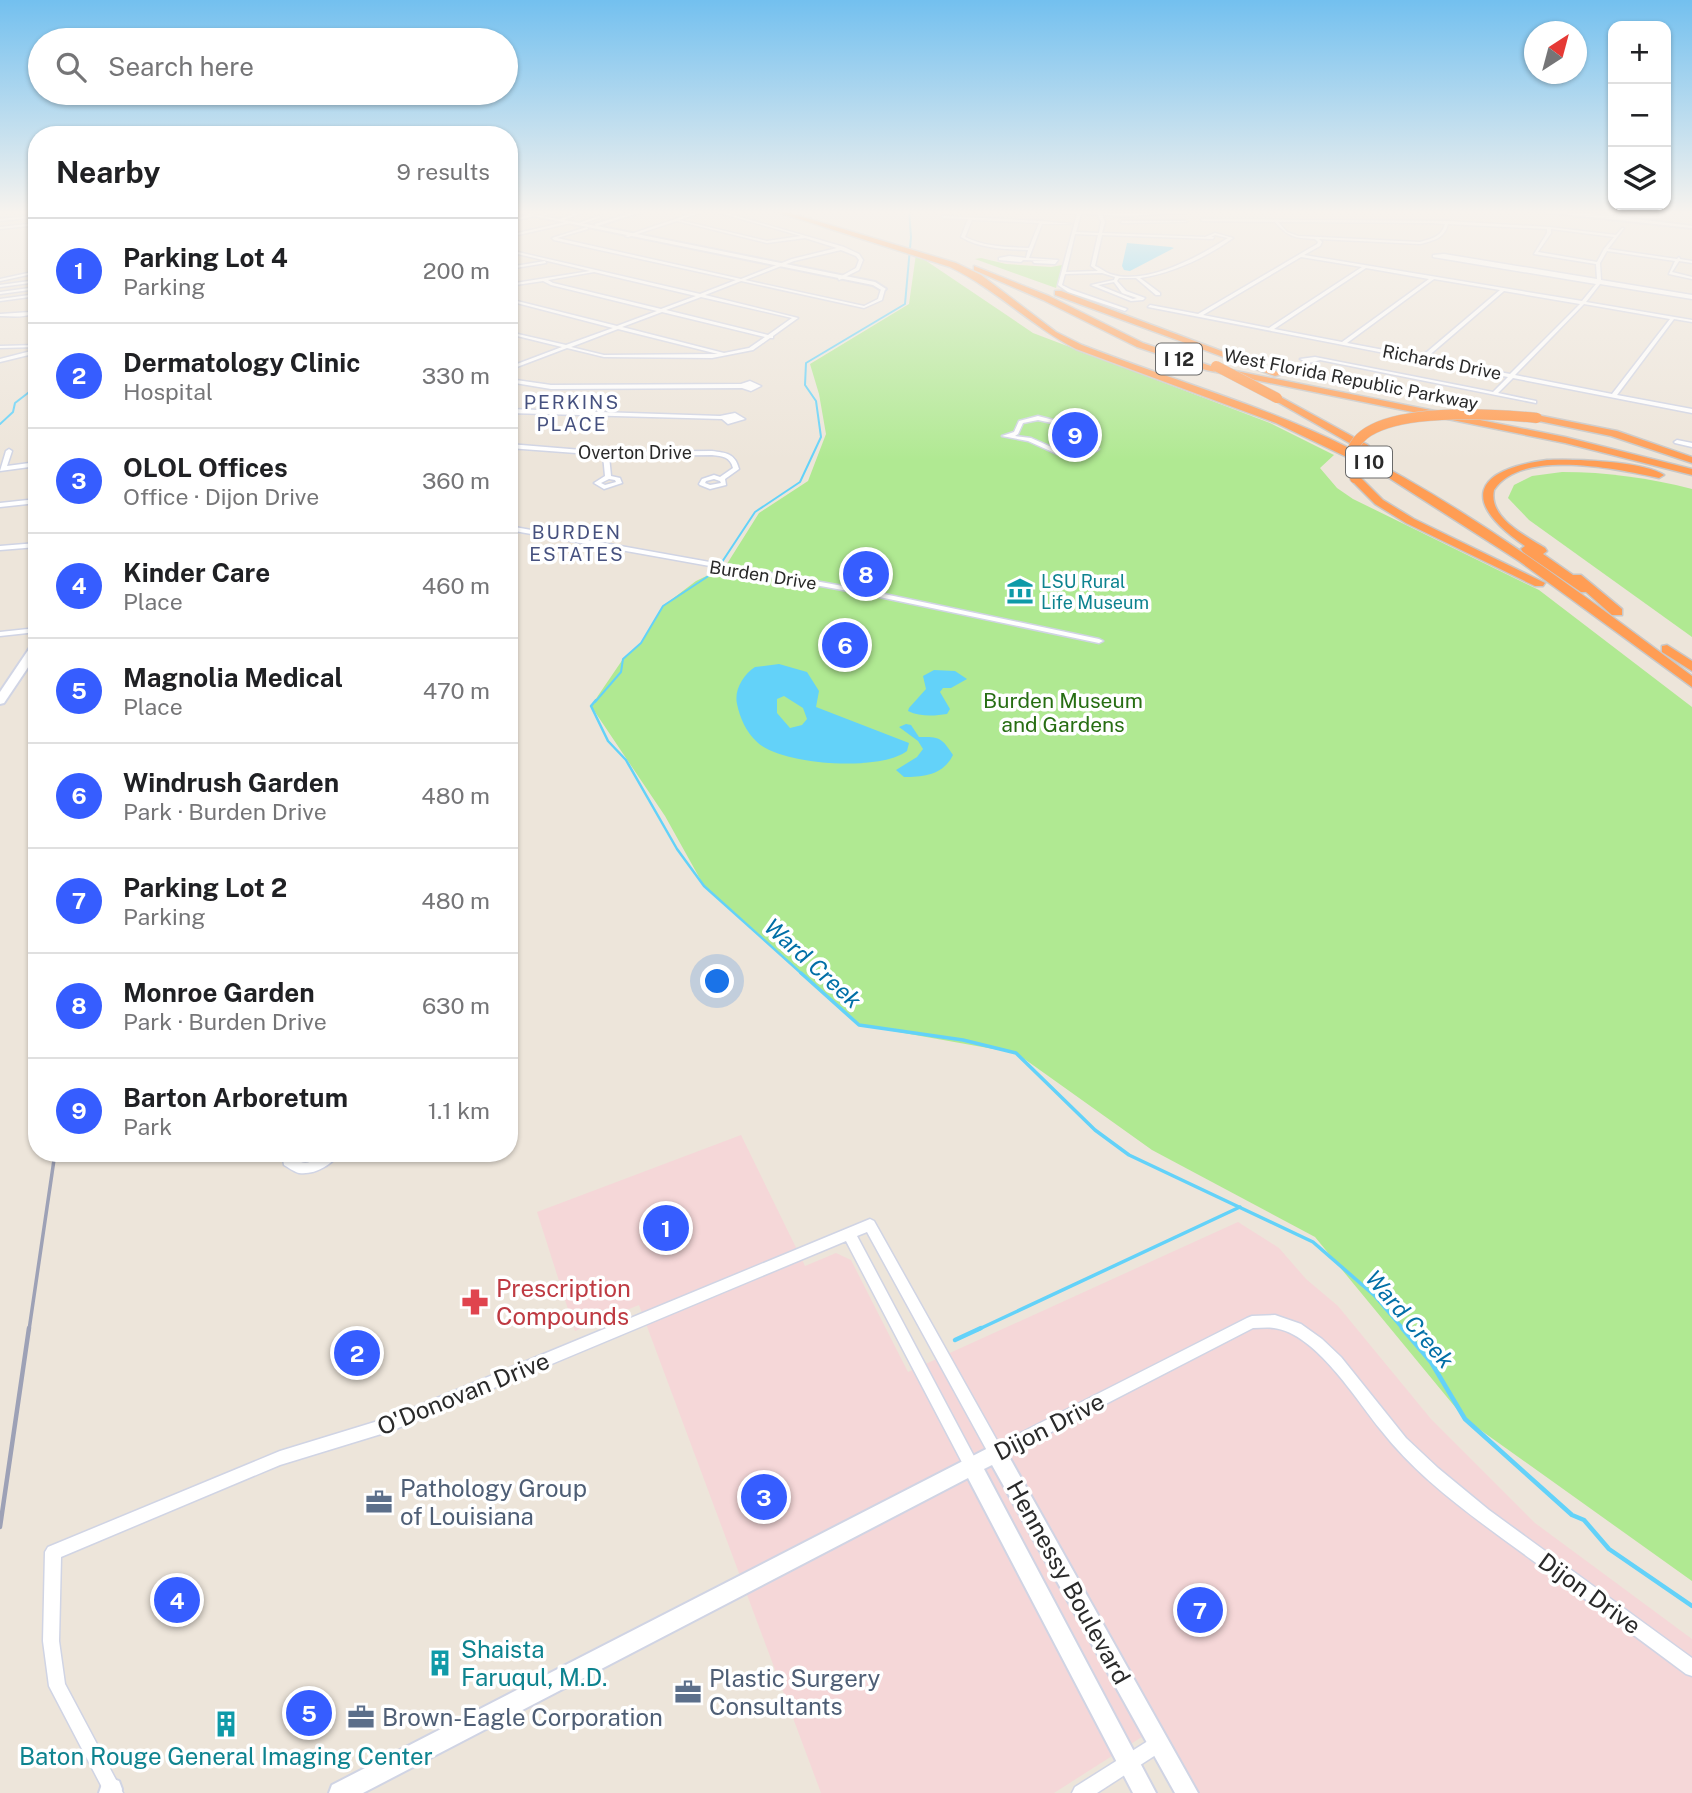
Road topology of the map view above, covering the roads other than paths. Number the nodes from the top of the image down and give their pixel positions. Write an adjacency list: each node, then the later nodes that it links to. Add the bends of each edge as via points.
1 (593, 294): 29 (street)
2 (696, 294): 21 (street)
3 (705, 294): 21 (street)
4 (805, 294): 5 (street, via 867,307 880,300)
5 (882, 294)
6 (1001, 294): 28 (highway, I 10)
7 (1025, 294): 60 (highway, West Florida Republic Parkway / I 12, via 1162,354 1240,376)
8 (1036, 294): 37 (highway, I 10)
9 (1050, 294): 37 (highway)
10 (1058, 294): 60 (highway, via 1288,378)
11 (1081, 294): 30 (street)
12 (1116, 294): 13 (street, via 1143,299)
13 (1129, 294)
14 (1236, 294): 33 (street)
15 (1325, 294): 38 (street)
16 (1412, 294): 42 (street)
17 (1499, 294): 48 (street)
18 (1526, 294): 26 (street)
19 (1591, 294): 26 (street)
20 (1670, 294): 23 (street)
21 (702, 295): 29 (street); 40 (street, via 796,318)
22 (28, 296): 24 (street)
23 (1692, 297)
24 (0, 300)
25 (518, 302): 36 (street)
26 (1584, 303): 34 (street); 54 (street)
27 (1150, 306): 33 (street, Richards Drive)
28 (1016, 307): 51 (highway, via 1065,334); 85 (highway, I 10, via 1079,346 1246,407 1359,457 1467,523)
29 (662, 310): 36 (street); 40 (street)
30 (1125, 310)
31 (12, 314): 32 (street)
32 (0, 315)
33 (1200, 315): 38 (street, Richards Drive)
34 (1673, 318): 35 (street); 58 (street)
35 (1692, 321)
36 (618, 327): 45 (street); 47 (street)
37 (1129, 327): 82 (highway, I 10, bridge, via 1216,366 1378,456 1497,528)
38 (1270, 329): 42 (street, Richards Drive)
39 (518, 335): 45 (street)
40 (771, 337): 47 (street)
41 (28, 342): 43 (street)
42 (1345, 343): 48 (street, Richards Drive)
43 (0, 345): 44 (street)
44 (28, 348)
45 (565, 348): 47 (street, via 630,359); 52 (street)
46 (28, 352): 50 (street)
47 (730, 355)
48 (1423, 358): 54 (street, Richards Drive)
49 (1319, 359): 57 (street)
50 (0, 361)
51 (1153, 363)
52 (518, 366)
53 (1166, 366): 76 (highway, via 1562,445)
54 (1512, 376): 57 (street); 58 (street, Richards Drive)
55 (518, 382): 56 (street, via 551,387)
56 (742, 386)
57 (1494, 394): 59 (street)
58 (1613, 396): 62 (street, Richards Drive)
59 (1534, 402)
60 (1396, 405): 73 (highway, West Florida Republic Parkway / I 12)
61 (518, 411): 63 (street)
62 (1692, 411)
63 (723, 418)
64 (1008, 436): 64 (street, via 1029,439 1057,452 1096,449 1063,425 1043,419 1021,422 1016,433)
65 (1676, 442): 66 (street)
66 (1692, 445)
67 (518, 447): 69 (street, Overton Drive)
68 (9, 451): 72 (street)
69 (606, 454): 74 (street); 75 (street, Overton Drive, via 719,454 734,461 736,469)
70 (1692, 460): 85 (highway, bridge, via 1613,433 1537,418 1454,413 1391,423 1375,428 1354,444 1350,456 1354,478 1379,502 1545,586)
71 (28, 465): 72 (street)
72 (2, 468)
73 (1692, 472)
74 (608, 477)
75 (721, 479)
76 (1692, 480): 82 (highway, via 1563,463 1518,469 1490,485 1488,503 1497,517)
77 (28, 502): 78 (street)
78 (0, 505)
79 (518, 530): 86 (street, Burden Drive, via 891,597)
80 (28, 546): 81 (street)
81 (0, 548)
82 (1617, 612): 88 (highway, I 10)
83 (28, 631): 84 (street)
84 (0, 634)
85 (1629, 635): 89 (highway, I 10)
86 (1099, 641)
87 (28, 659): 90 (main road)
88 (1692, 667)
89 (1692, 683)
90 (0, 701)
91 (290, 1162): 92 (street, via 299,1168)
92 (322, 1162)
93 (870, 1225): 94 (street, O'Donovan Drive); 95 (street, Hennessy Boulevard)
94 (849, 1233): 96 (street, Hennessy Boulevard); 100 (street, O'Donovan Drive, via 403,1419 280,1458 53,1552 51,1641 57,1686)
95 (996, 1453): 96 (street, Dijon Drive); 97 (street, Dijon Drive, via 1252,1322 1285,1323 1316,1340 1399,1441 1445,1483); 98 (street, Hennessy Boulevard)
96 (971, 1465): 99 (street, Hennessy Boulevard); 101 (street, Dijon Drive)
97 (1692, 1668)
98 (1159, 1743): 99 (street); 104 (street, Hennessy Boulevard)
99 (1128, 1762): 102 (street); 103 (street, Hennessy Boulevard)
100 (112, 1792)
101 (340, 1793)
102 (1081, 1793)
103 (1145, 1793)
104 (1186, 1793)

